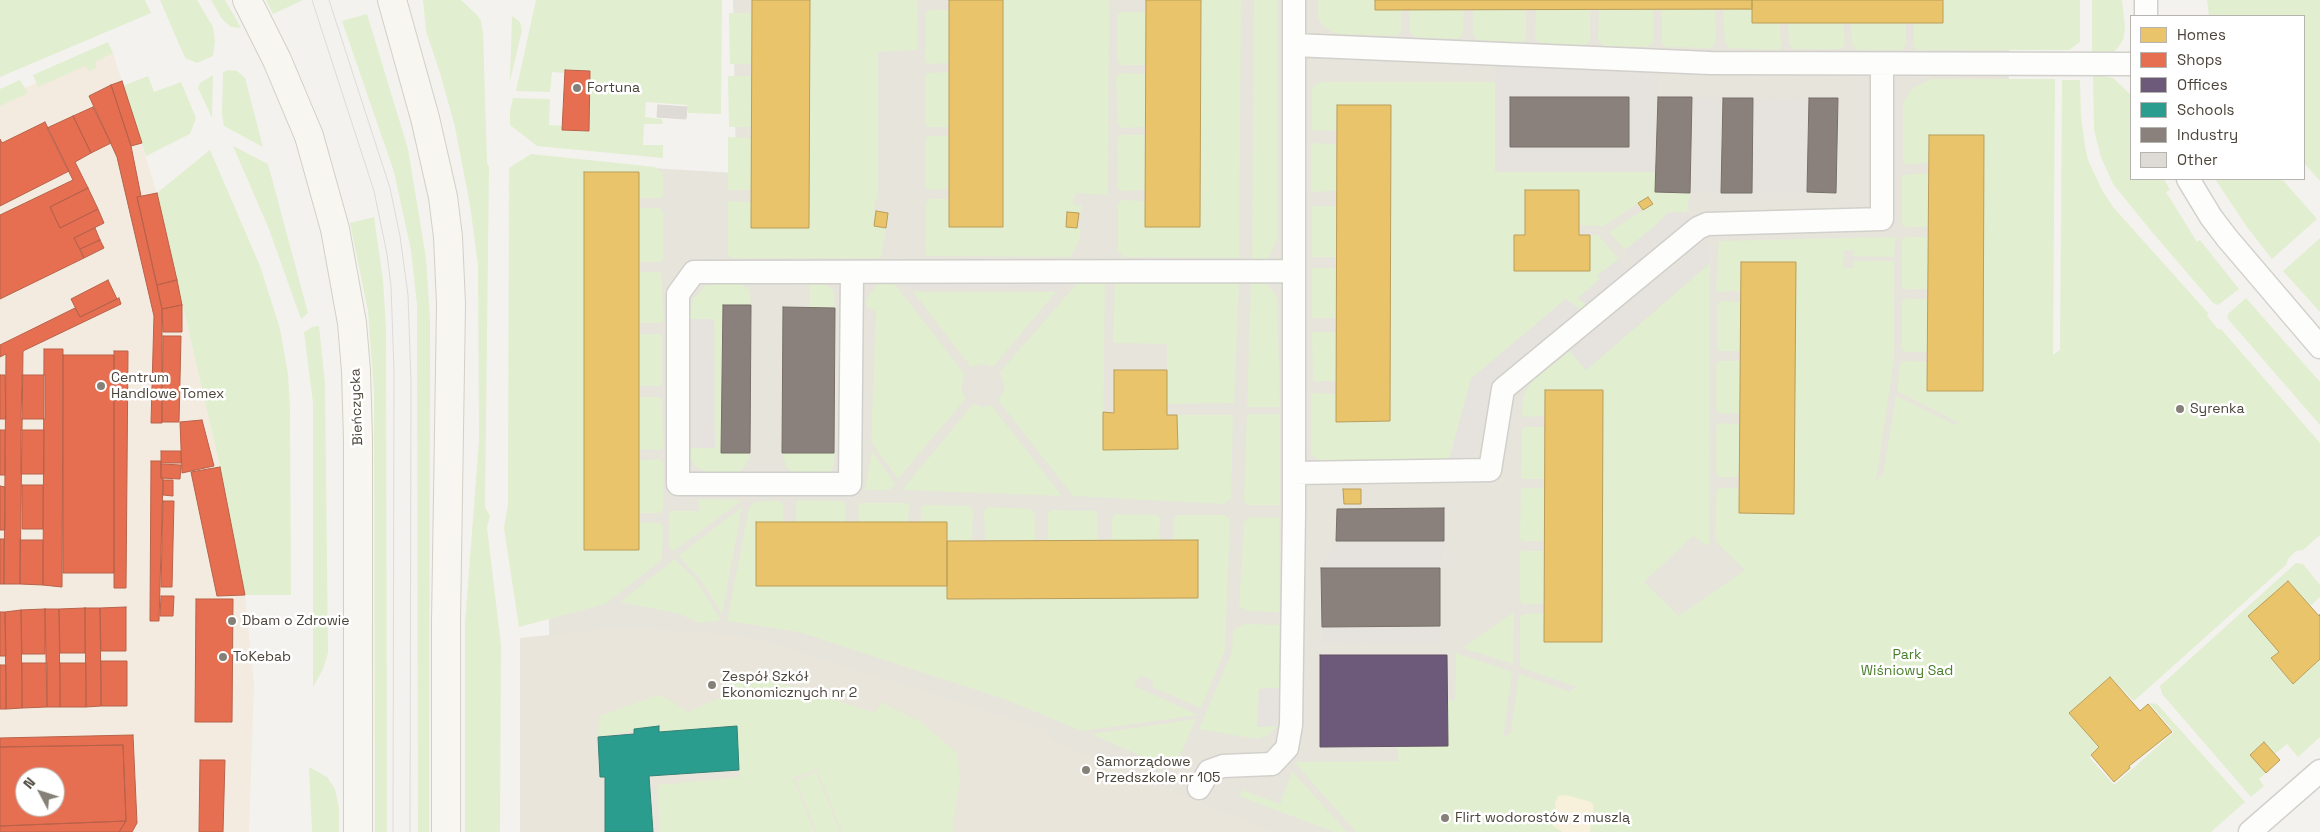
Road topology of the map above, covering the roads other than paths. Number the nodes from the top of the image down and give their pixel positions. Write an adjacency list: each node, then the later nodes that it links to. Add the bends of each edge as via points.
1 (247, 0): 16 (main road, Bieńczycka, via 309,136 336,229 352,323 358,439)
2 (392, 0): 17 (main road, via 426,118 448,237 451,304)
3 (1294, 0): 6 (street)
4 (2146, 0): 5 (street)
5 (2146, 15)
6 (1294, 45): 7 (street, via 1710,63); 10 (street)
7 (1882, 64): 8 (street); 13 (street, via 1882,219 1707,224 1698,228 1503,389 1490,470)
8 (2130, 64)
9 (2189, 180): 12 (street, via 2227,238)
10 (1294, 271): 11 (street); 13 (street)
11 (852, 273): 11 (street, via 694,272 678,294 678,484 850,484)
12 (2320, 347)
13 (1294, 473): 15 (street, via 1291,724 1287,748 1272,764 1223,766 1209,771)
14 (2320, 771): 18 (street)
15 (1199, 788)
16 (358, 832)
17 (446, 832)
18 (2250, 832)

